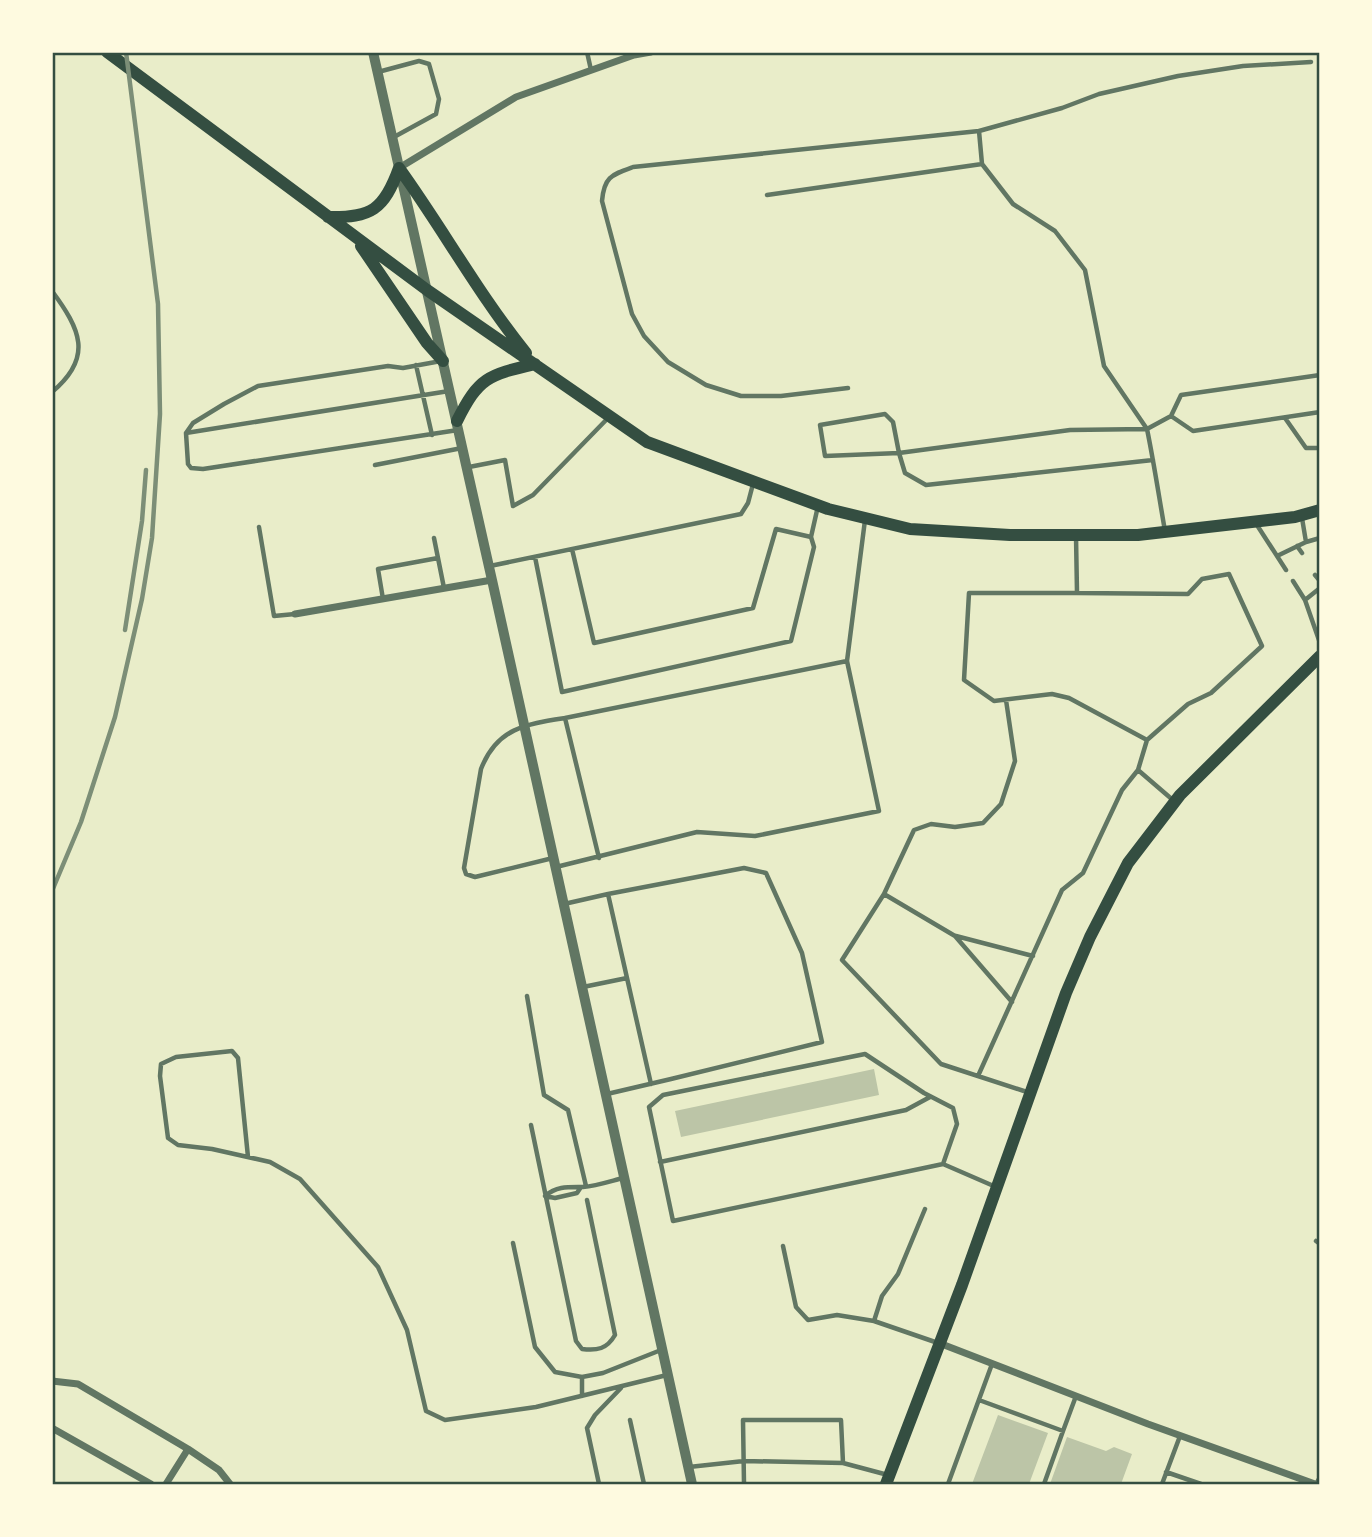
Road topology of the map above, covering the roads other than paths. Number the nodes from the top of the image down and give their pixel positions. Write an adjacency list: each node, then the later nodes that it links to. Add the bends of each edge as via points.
1 (107, 52): 13 (main road)
2 (373, 52): 7 (street)
3 (587, 52): 6 (lane)
4 (651, 52): 6 (street)
5 (1311, 62): 8 (lane, via 1243,66 1153,81)
6 (591, 71): 11 (street, via 516,97)
7 (377, 72): 9 (street); 9 (lane, via 419,61 429,64 439,99 436,114)
8 (979, 131): 10 (lane); 21 (lane, via 633,167 612,174 603,186 602,201 632,314 644,336 668,362 706,385 741,396)
9 (392, 138): 11 (street)
10 (982, 164): 12 (lane); 30 (lane, via 1013,204 1055,231 1085,270 1104,366)
11 (399, 168): 13 (main road, via 387,195 371,211); 15 (street); 18 (main road, via 501,323)
12 (767, 195)
13 (328, 217): 14 (main road)
14 (352, 234): 15 (main road); 17 (main road)
15 (427, 290): 17 (street); 18 (main road)
16 (52, 291): 23 (lane, via 80,343 74,370)
17 (443, 360): 19 (lane); 22 (street)
18 (535, 364): 26 (main road); 29 (main road, via 482,382 468,400)
19 (416, 365): 24 (lane); 31 (lane, via 258,386 193,422)
20 (1320, 375): 27 (lane, via 1181,395)
21 (848, 388)
22 (450, 391): 24 (lane); 29 (street)
23 (52, 392)
24 (422, 396): 31 (lane); 32 (lane)
25 (1320, 412): 28 (lane)
26 (609, 416): 38 (lane, via 533,495 513,506 505,460); 39 (main road, via 647,442)
27 (1171, 416): 28 (lane, via 1194,431); 30 (lane)
28 (1285, 418): 34 (lane, via 1306,448)
29 (458, 426): 32 (lane); 33 (street)
30 (1147, 429): 35 (lane, via 1070,430); 36 (lane)
31 (186, 433): 32 (lane, via 188,464 194,470)
32 (432, 435)
33 (463, 448): 37 (lane); 38 (street)
34 (1320, 448)
35 (899, 453): 35 (lane, via 893,422 886,414 820,425 823,453 828,457); 36 (lane, via 905,473 926,485)
36 (1153, 460): 47 (lane)
37 (375, 465)
38 (467, 467): 60 (street)
39 (754, 481): 40 (main road); 55 (lane, via 741,514)
40 (818, 505): 43 (main road); 49 (lane)
41 (1320, 510): 42 (main road)
42 (1299, 517): 44 (main road); 45 (main road); 52 (lane)
43 (866, 518): 48 (main road, via 910,529); 74 (lane)
44 (1320, 518)
45 (1254, 522): 47 (main road); 57 (lane)
46 (259, 527): 71 (lane, via 274,616)
47 (1165, 532): 48 (main road)
48 (1076, 535): 68 (lane)
49 (811, 537): 55 (lane, via 776,529 753,608 594,643); 58 (lane, via 814,547 791,641 562,692)
50 (434, 538): 59 (lane)
51 (1320, 538): 52 (lane)
52 (1308, 541): 53 (lane); 54 (lane)
53 (1297, 546): 56 (lane); 57 (lane)
54 (1313, 546)
55 (572, 549): 58 (lane)
56 (1302, 553)
57 (1278, 556): 61 (lane)
58 (535, 557): 60 (lane)
59 (438, 558): 66 (lane); 69 (lane, via 377,569)
60 (489, 566): 63 (street)
61 (1286, 570)
62 (1315, 575): 65 (lane)
63 (492, 580): 66 (street); 77 (street)
64 (1293, 581): 70 (lane)
65 (1320, 581)
66 (444, 588): 69 (street)
67 (1320, 588): 70 (lane)
68 (1077, 593): 75 (lane, via 969,593 964,680 994,701); 78 (lane, via 1188,594 1202,579 1228,574 1262,646)
69 (383, 598): 71 (street)
70 (1305, 600): 72 (lane)
71 (295, 614)
72 (1320, 643)
73 (1320, 656): 80 (main road)
74 (847, 661): 76 (lane); 81 (lane, via 879,811 755,836 698,832)
75 (1006, 700): 78 (lane, via 1061,696); 84 (lane, via 1016,761 1001,804 983,823 931,824 914,830)
76 (565, 718): 77 (lane); 81 (lane)
77 (524, 725): 82 (street); 82 (lane, via 487,754 464,868 475,877)
78 (1147, 740): 79 (lane)
79 (1138, 770): 80 (lane); 87 (lane, via 1122,790 1083,873 1062,890)
80 (1175, 802): 94 (main road, via 1128,863 1090,936)
81 (598, 858): 82 (lane)
82 (555, 863): 85 (street)
83 (608, 894): 85 (lane); 88 (lane); 93 (lane, via 744,868 766,873 802,953 822,1042)
84 (884, 894): 86 (lane); 92 (lane, via 842,960 941,1064)
85 (564, 904): 89 (street)
86 (955, 936): 87 (lane); 91 (lane)
87 (1033, 956): 91 (lane)
88 (627, 978): 89 (lane); 93 (lane)
89 (582, 987): 95 (street)
90 (527, 996): 102 (lane, via 544,1094 568,1110)
91 (1012, 1002): 92 (lane)
92 (978, 1076): 94 (lane)
93 (651, 1084): 95 (lane)
94 (1030, 1093): 103 (main road)
95 (606, 1094): 101 (street)
96 (931, 1097): 99 (lane, via 906,1111); 99 (lane, via 865,1054 663,1095 649,1107); 100 (lane, via 953,1108 957,1124)
97 (531, 1125): 104 (lane)
98 (248, 1157): 98 (lane, via 178,1145 168,1139 161,1064 176,1057 232,1051 238,1058); 117 (lane, via 270,1162 300,1179 378,1267 407,1330 426,1411 445,1420 536,1408)
99 (660, 1162): 100 (lane, via 673,1221)
100 (943, 1164): 103 (lane)
101 (624, 1178): 102 (lane); 111 (street)
102 (583, 1187): 104 (lane, via 553,1189); 104 (lane, via 577,1193)
103 (997, 1187): 110 (main road)
104 (545, 1196): 105 (lane, via 576,1341 582,1349 597,1351 615,1335)
105 (587, 1200)
106 (925, 1209): 109 (lane)
107 (513, 1243): 114 (lane, via 535,1347 555,1372)
108 (783, 1246): 109 (lane, via 796,1307 808,1320 837,1315)
109 (874, 1321): 110 (lane)
110 (939, 1343): 112 (street); 130 (main road)
111 (662, 1349): 113 (street); 114 (lane)
112 (992, 1364): 118 (street); 119 (lane)
113 (668, 1375): 116 (lane); 127 (street)
114 (582, 1377): 117 (lane)
115 (52, 1381): 124 (street, via 78,1384)
116 (623, 1386): 117 (lane); 134 (lane, via 587,1428)
117 (582, 1396)
118 (1076, 1396): 122 (lane); 123 (street)
119 (979, 1400): 122 (lane); 138 (lane)
120 (630, 1420): 135 (lane)
121 (52, 1428): 131 (street)
122 (1063, 1431): 139 (lane)
123 (1180, 1436): 128 (lane); 142 (street)
124 (188, 1449): 132 (street); 133 (street, via 219,1470)
125 (744, 1461): 126 (lane); 126 (lane, via 743,1420 841,1420); 127 (lane); 137 (lane)
126 (842, 1463): 130 (lane)
127 (688, 1468): 136 (street)
128 (1166, 1472): 140 (lane); 141 (lane)
129 (1320, 1477): 142 (lane)
130 (887, 1480)
131 (151, 1485)
132 (166, 1485)
133 (230, 1485)
134 (599, 1485)
135 (644, 1485)
136 (692, 1485)
137 (744, 1485)
138 (948, 1485)
139 (1044, 1485)
140 (1161, 1485)
141 (1200, 1485)
142 (1316, 1485)

